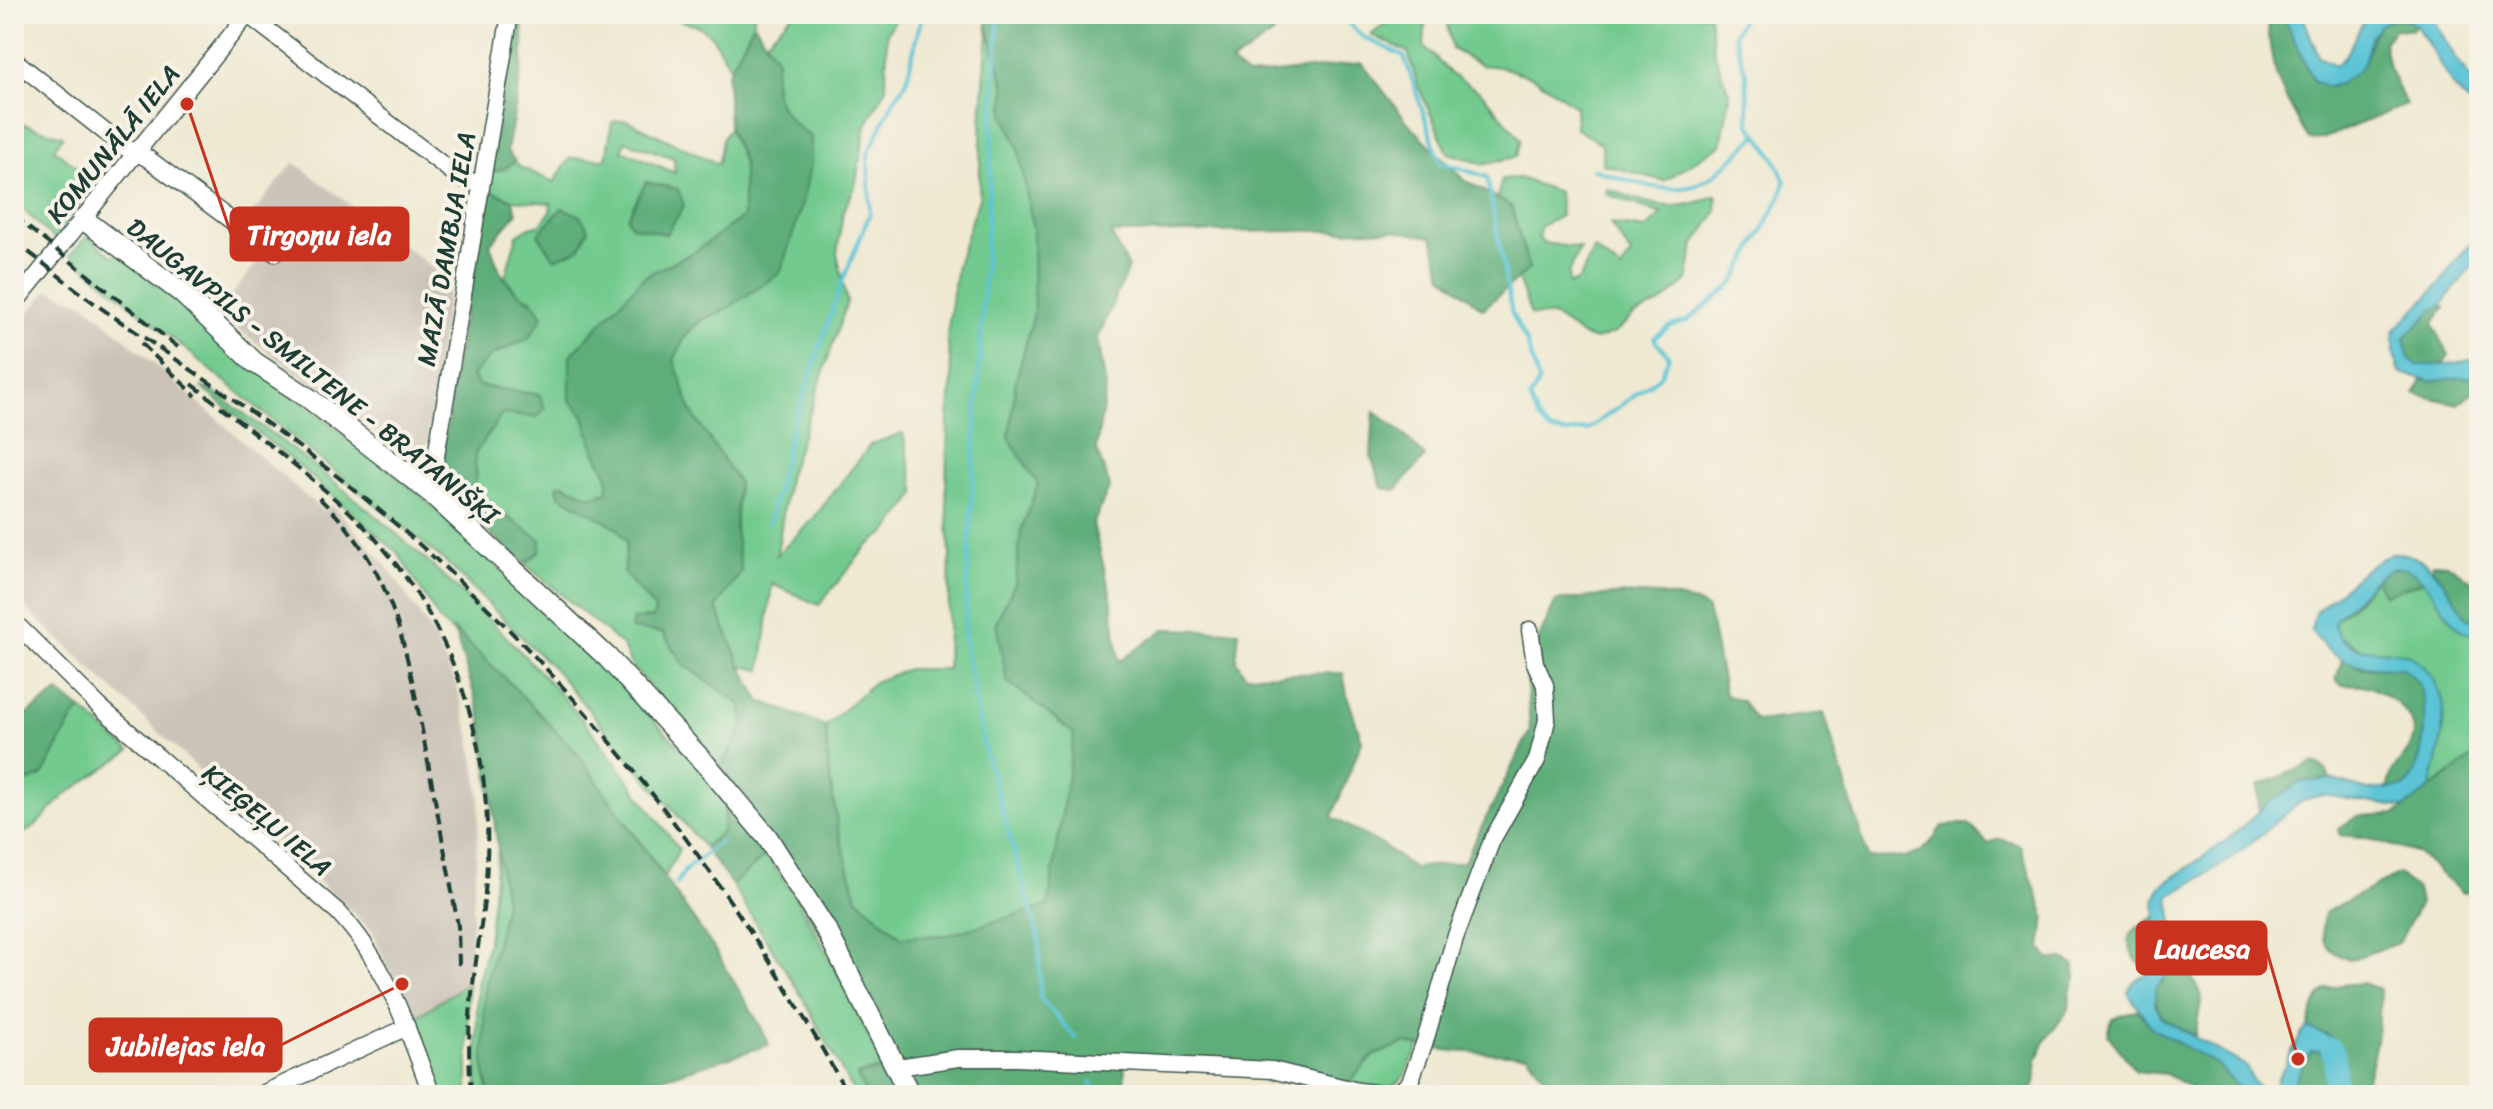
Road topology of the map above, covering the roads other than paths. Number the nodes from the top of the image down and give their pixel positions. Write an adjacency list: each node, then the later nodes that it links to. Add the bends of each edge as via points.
1 (247, 14): 4 (street, KOMUNĀLĀ IELA); 5 (street, via 460,178)
2 (510, 14): 5 (street, MAZĀ DAMBJA IELA)
3 (14, 60): 4 (street)
4 (137, 153): 6 (street, KOMUNĀLĀ IELA); 7 (street)
5 (481, 184): 9 (street, MAZĀ DAMBJA IELA)
6 (83, 219): 8 (street, KOMUNĀLĀ IELA); 9 (main road, DAUGAVPILS - SMILTENE - BRATANIŠĶI, via 182,293 254,362)
7 (275, 253)
8 (14, 304)
9 (430, 492): 13 (main road, DAUGAVPILS - SMILTENE - BRATANIŠĶI, via 607,657 758,826 828,933)
10 (14, 622): 12 (street, ĶIEĢEĻU IELA, via 100,707 338,912 385,976)
11 (1530, 630): 18 (street, via 1545,685 1547,720 1537,760 1492,840 1410,1082)
12 (407, 1027): 14 (street); 15 (street, ĶIEĢEĻU IELA)
13 (898, 1067): 16 (main road, DAUGAVPILS - SMILTENE - BRATANIŠĶI); 17 (street, via 958,1058 1017,1058 1272,1070)
14 (260, 1095)
15 (432, 1095)
16 (910, 1095)
17 (1389, 1095)
18 (1396, 1095)

